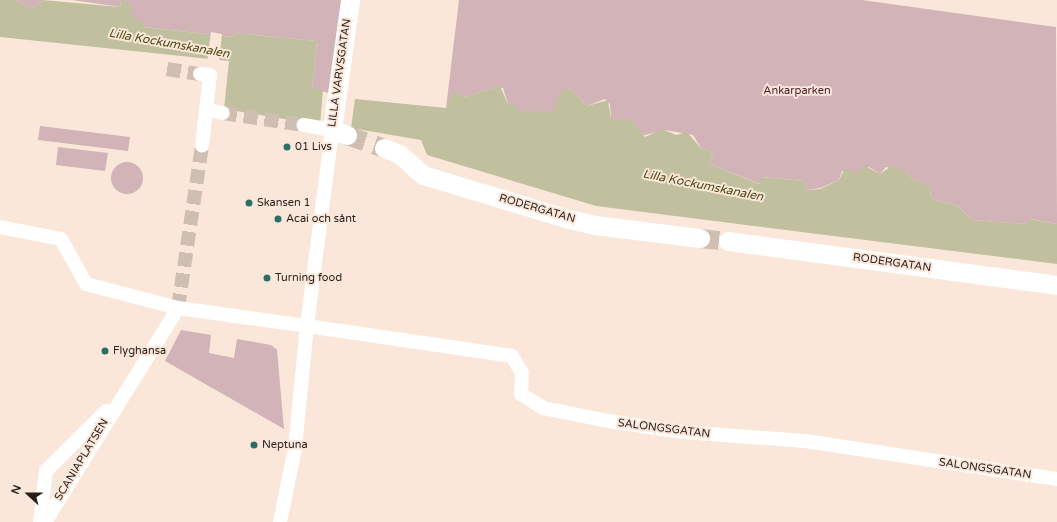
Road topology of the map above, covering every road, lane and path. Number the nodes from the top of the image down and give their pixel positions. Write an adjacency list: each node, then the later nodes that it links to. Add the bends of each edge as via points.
1 (350, 0): 6 (street, LILLA VARVSGATAN, via 334,102)
2 (200, 74): 3 (street, via 210,75)
3 (206, 110): 4 (street); 7 (street)
4 (223, 113)
5 (303, 125): 6 (street)
6 (337, 130): 14 (street, LILLA VARVSGATAN)
7 (202, 146)
8 (384, 148): 10 (street, RODERGATAN, via 399,154 423,175 565,218 595,225)
9 (0, 227): 13 (street, via 61,238 86,284)
10 (700, 238)
11 (728, 241): 12 (street, RODERGATAN)
12 (1057, 284)
13 (178, 308): 14 (street); 15 (street, SCANIAPLATSEN)
14 (307, 326): 16 (street, SALONGSGATAN, via 512,356 522,373 521,394 543,408 608,422 683,432 805,441); 19 (street, via 295,448)
15 (120, 398): 17 (street, SCANIAPLATSEN, via 46,471); 18 (street, SCANIAPLATSEN)
16 (1057, 479)
17 (40, 522)
18 (45, 522)
19 (280, 522)

